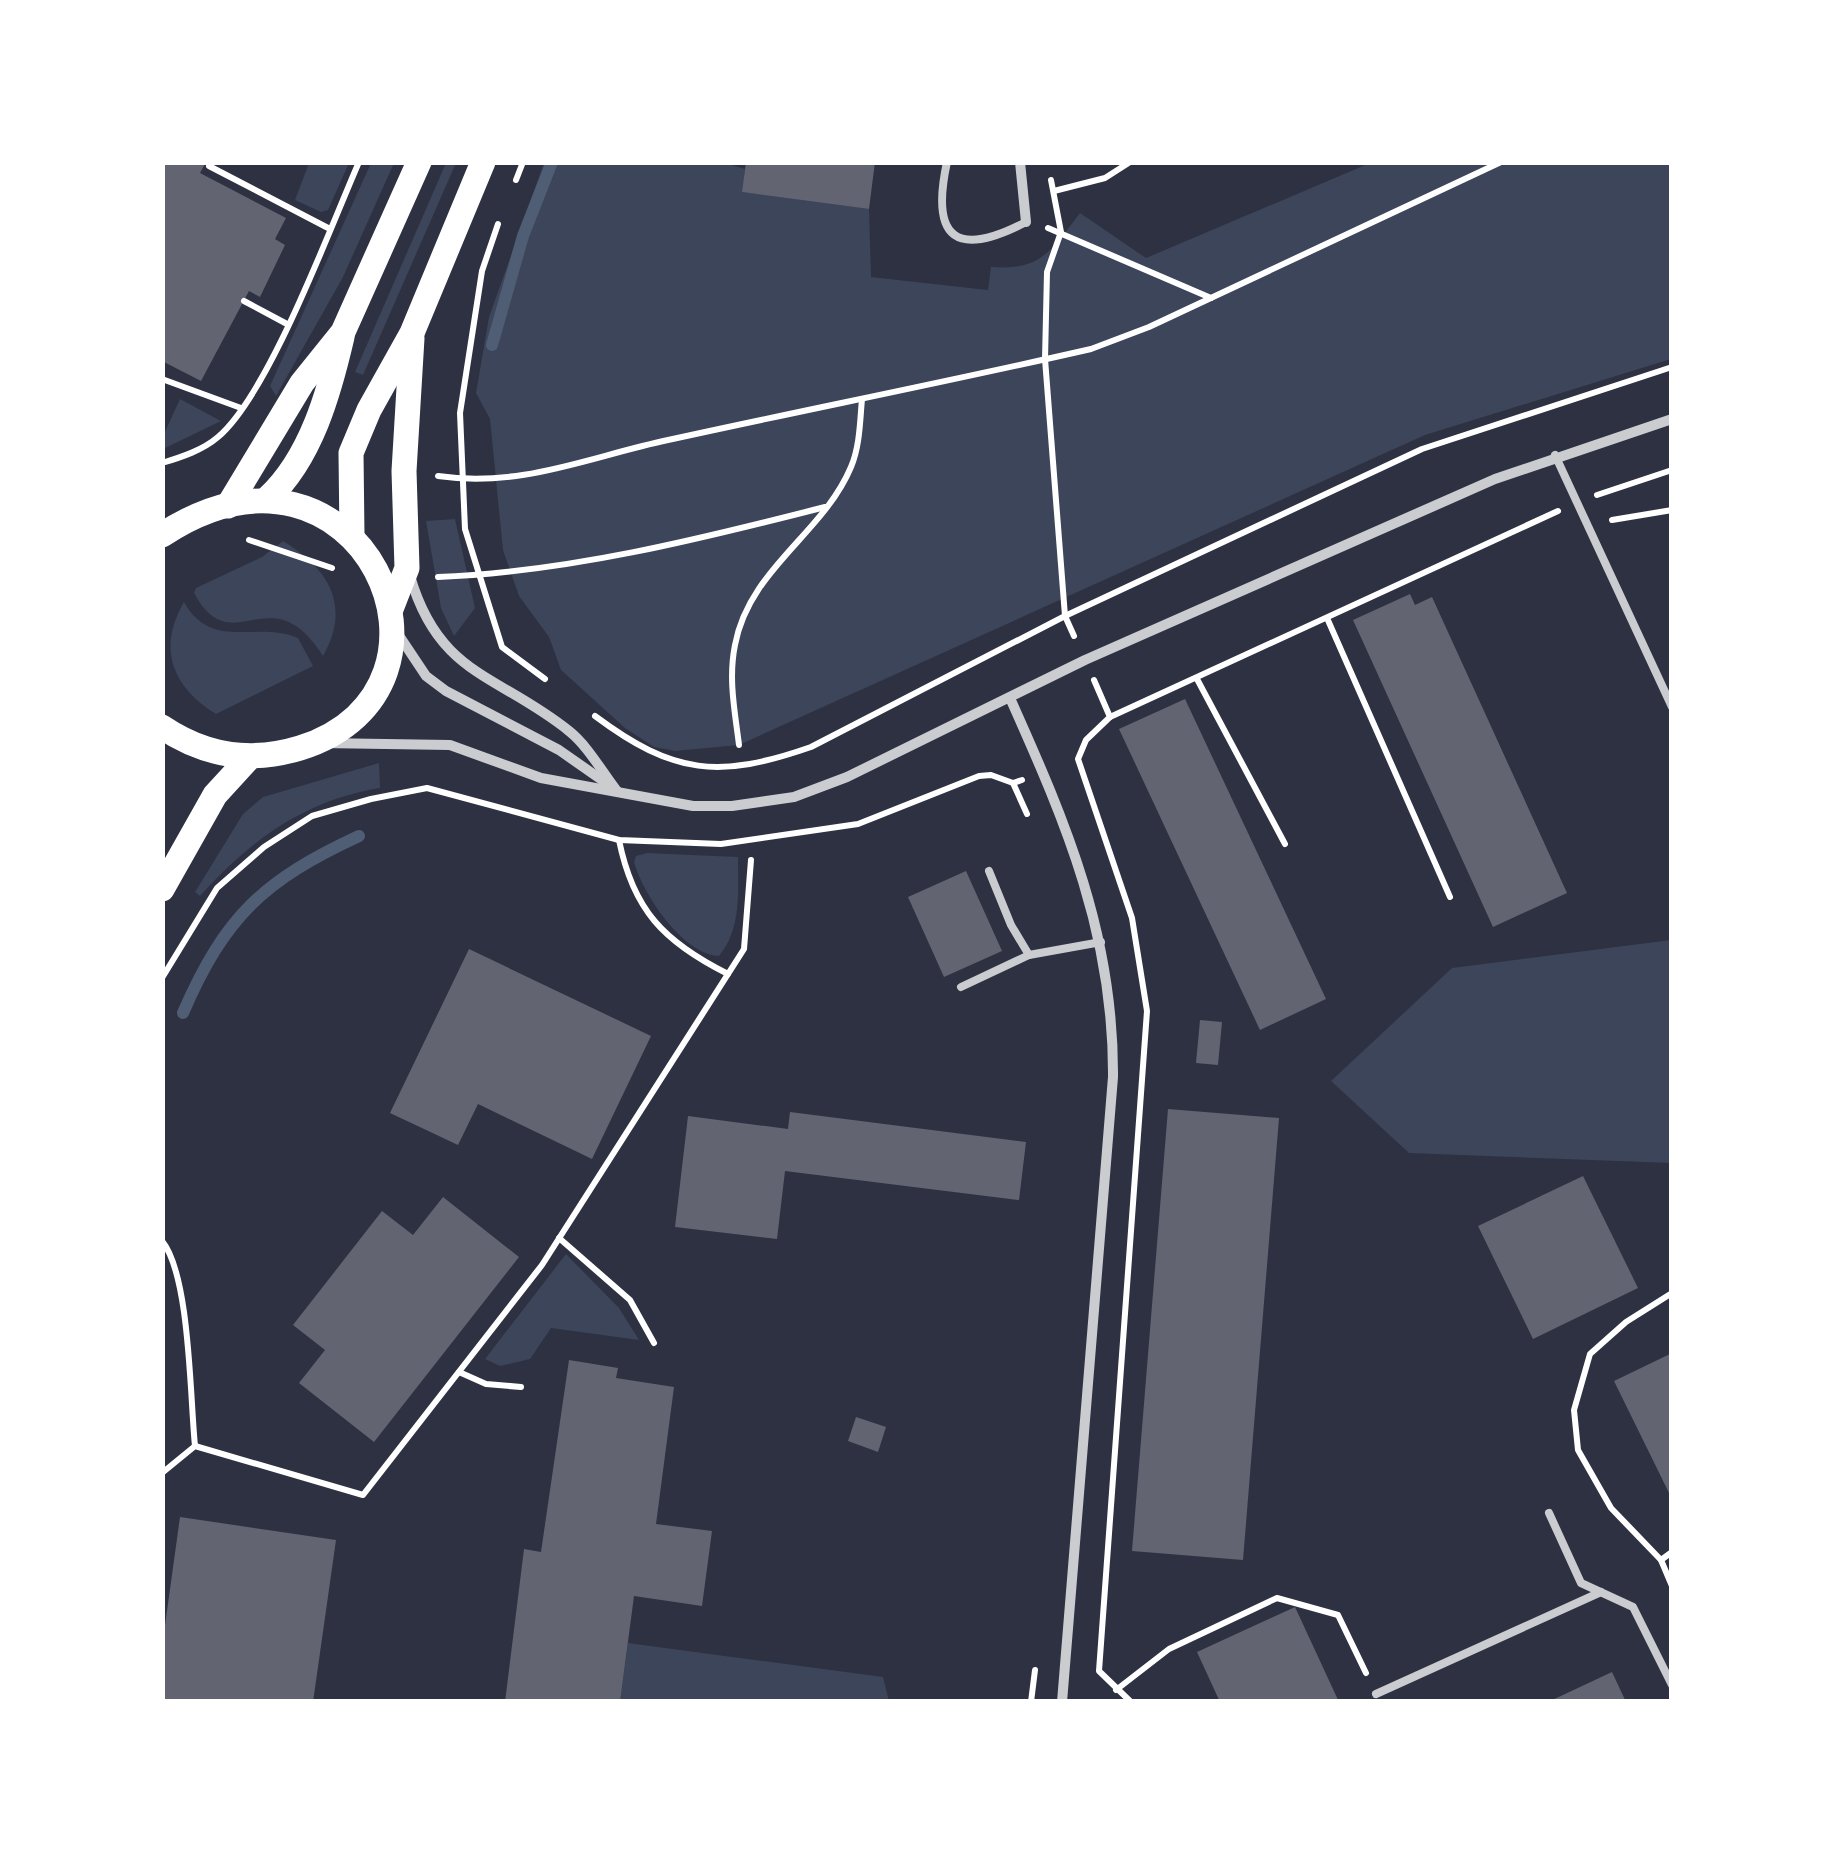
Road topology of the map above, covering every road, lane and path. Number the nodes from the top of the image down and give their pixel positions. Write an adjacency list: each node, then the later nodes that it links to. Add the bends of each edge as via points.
1 (211, 162): 15 (path)
2 (359, 162): 15 (path)
3 (419, 162): 20 (main road)
4 (483, 162): 21 (main road)
5 (524, 162): 11 (path)
6 (1020, 162): 14 (street)
7 (1048, 162): 12 (path)
8 (1130, 162): 12 (path, via 1105,178)
9 (1501, 162): 17 (path)
10 (944, 164): 14 (lane, via 940,216 950,234 962,242 993,239)
11 (511, 191)
12 (1054, 191): 16 (path)
13 (499, 219): 31 (path, via 482,271 468,355)
14 (1026, 222)
15 (330, 229): 19 (path)
16 (1061, 232): 17 (path); 22 (path, via 1047,272)
17 (1212, 298): 22 (path, via 1092,349)
18 (244, 301): 19 (path)
19 (287, 324): 26 (path)
20 (343, 332): 32 (main road, via 329,394 292,473); 34 (main road, via 302,382)
21 (412, 334): 39 (main road, via 351,453); 41 (main road, via 404,471)
22 (1045, 360): 25 (path); 42 (path)
23 (1672, 367): 42 (path, via 1422,449)
24 (162, 380): 26 (path)
25 (862, 398): 31 (path, via 662,441 557,472); 35 (path, via 852,466)
26 (240, 408): 29 (path, via 220,436)
27 (1672, 419): 28 (street)
28 (1555, 455): 33 (lane); 47 (street)
29 (162, 463)
30 (1672, 470): 33 (path)
31 (462, 480): 46 (path, via 464,529 502,646)
32 (268, 498): 34 (main road); 39 (main road, via 301,504)
33 (1574, 503): 37 (lane); 44 (path)
34 (228, 506): 38 (main road)
35 (826, 507): 40 (path); 53 (path, via 771,568 744,616 731,674)
36 (1672, 510): 37 (path)
37 (1587, 527): 48 (lane)
38 (162, 535)
39 (352, 536): 43 (main road)
40 (713, 536)
41 (407, 568): 43 (main road); 57 (street, via 426,621 447,650 573,734)
42 (1065, 616): 49 (path, via 811,747 768,762 716,768 667,760)
43 (392, 618): 52 (main road, via 387,675 348,724); 57 (street, via 418,666 446,691 559,750)
44 (1328, 618): 45 (path); 64 (path)
45 (1197, 680): 50 (path); 60 (path)
46 (548, 681)
47 (1010, 698): 57 (street, via 794,796 692,806); 65 (street, via 1085,876)
48 (1672, 707)
49 (594, 715)
50 (1110, 716)
51 (162, 728): 54 (main road)
52 (314, 744): 54 (main road); 57 (street, via 450,745 541,778)
53 (739, 745)
54 (248, 759): 63 (main road, via 215,795)
55 (1013, 783): 58 (path)
56 (428, 788): 68 (path, via 312,816 264,847 217,888)
57 (618, 792)
58 (1034, 829)
59 (620, 840): 67 (path, via 626,873 647,917 699,960)
60 (1285, 844)
61 (751, 860): 67 (path, via 744,950)
62 (989, 871): 66 (lane)
63 (162, 889)
64 (1450, 897)
65 (1101, 942): 66 (lane); 86 (street, via 1114,1013 1113,1076)
66 (1029, 955): 69 (lane)
67 (728, 974): 70 (path)
68 (162, 978)
69 (960, 987)
70 (559, 1238): 73 (path, via 630,1300); 74 (path)
71 (162, 1241): 76 (path, via 180,1283)
72 (1672, 1294): 80 (path, via 1590,1354 1574,1410 1578,1450 1611,1508)
73 (654, 1343)
74 (459, 1372): 75 (path, via 486,1384); 76 (path, via 363,1495)
75 (520, 1387)
76 (194, 1446): 77 (path)
77 (162, 1472)
78 (1549, 1514): 82 (lane, via 1580,1583)
79 (1672, 1552): 80 (path)
80 (1661, 1560): 81 (path)
81 (1672, 1586)
82 (1601, 1592): 83 (lane, via 1633,1607); 85 (lane)
83 (1672, 1686)
84 (1116, 1690): 85 (path, via 1169,1649 1277,1598 1338,1616)
85 (1376, 1694)
86 (1062, 1702)

